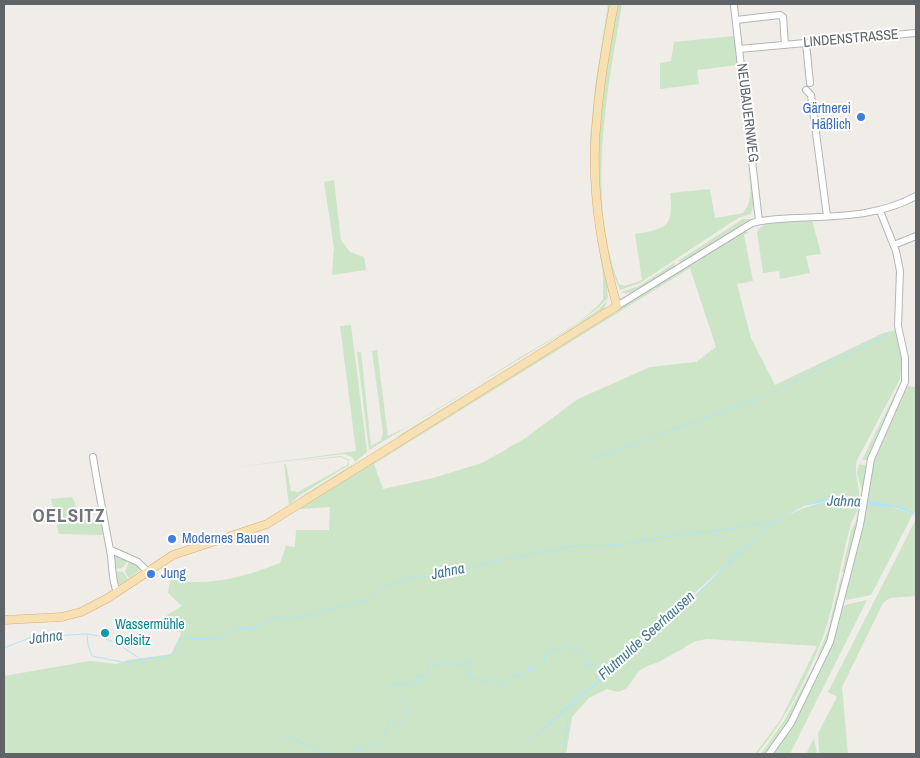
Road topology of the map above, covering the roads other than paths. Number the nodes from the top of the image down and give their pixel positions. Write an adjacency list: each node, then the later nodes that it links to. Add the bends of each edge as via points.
1 (614, 4): 16 (main road, via 596,118 596,173 602,236)
2 (734, 6): 3 (street, NEUBAUERNWEG)
3 (736, 20): 6 (street, LINDENSTRASSE, via 780,15 783,17); 7 (street, NEUBAUERNWEG)
4 (916, 33): 5 (street, LINDENSTRASSE)
5 (806, 43): 6 (street, LINDENSTRASSE); 8 (street)
6 (786, 45): 7 (street, LINDENSTRASSE)
7 (739, 49): 13 (street, NEUBAUERNWEG)
8 (810, 84)
9 (806, 90): 12 (street, via 811,95)
10 (916, 196): 11 (street)
11 (880, 211): 12 (street); 15 (street)
12 (827, 216): 13 (street)
13 (759, 221): 16 (street, via 744,227)
14 (916, 236): 15 (street)
15 (894, 245): 22 (street, via 900,271 898,326 905,358 905,382 873,454 830,642 791,723)
16 (617, 306): 19 (main road, via 260,527 188,549)
17 (93, 457): 18 (street)
18 (110, 550): 19 (street, via 138,562); 20 (street)
19 (147, 571): 20 (main road)
20 (117, 592): 21 (main road, via 75,614)
21 (4, 620)
22 (769, 754)

